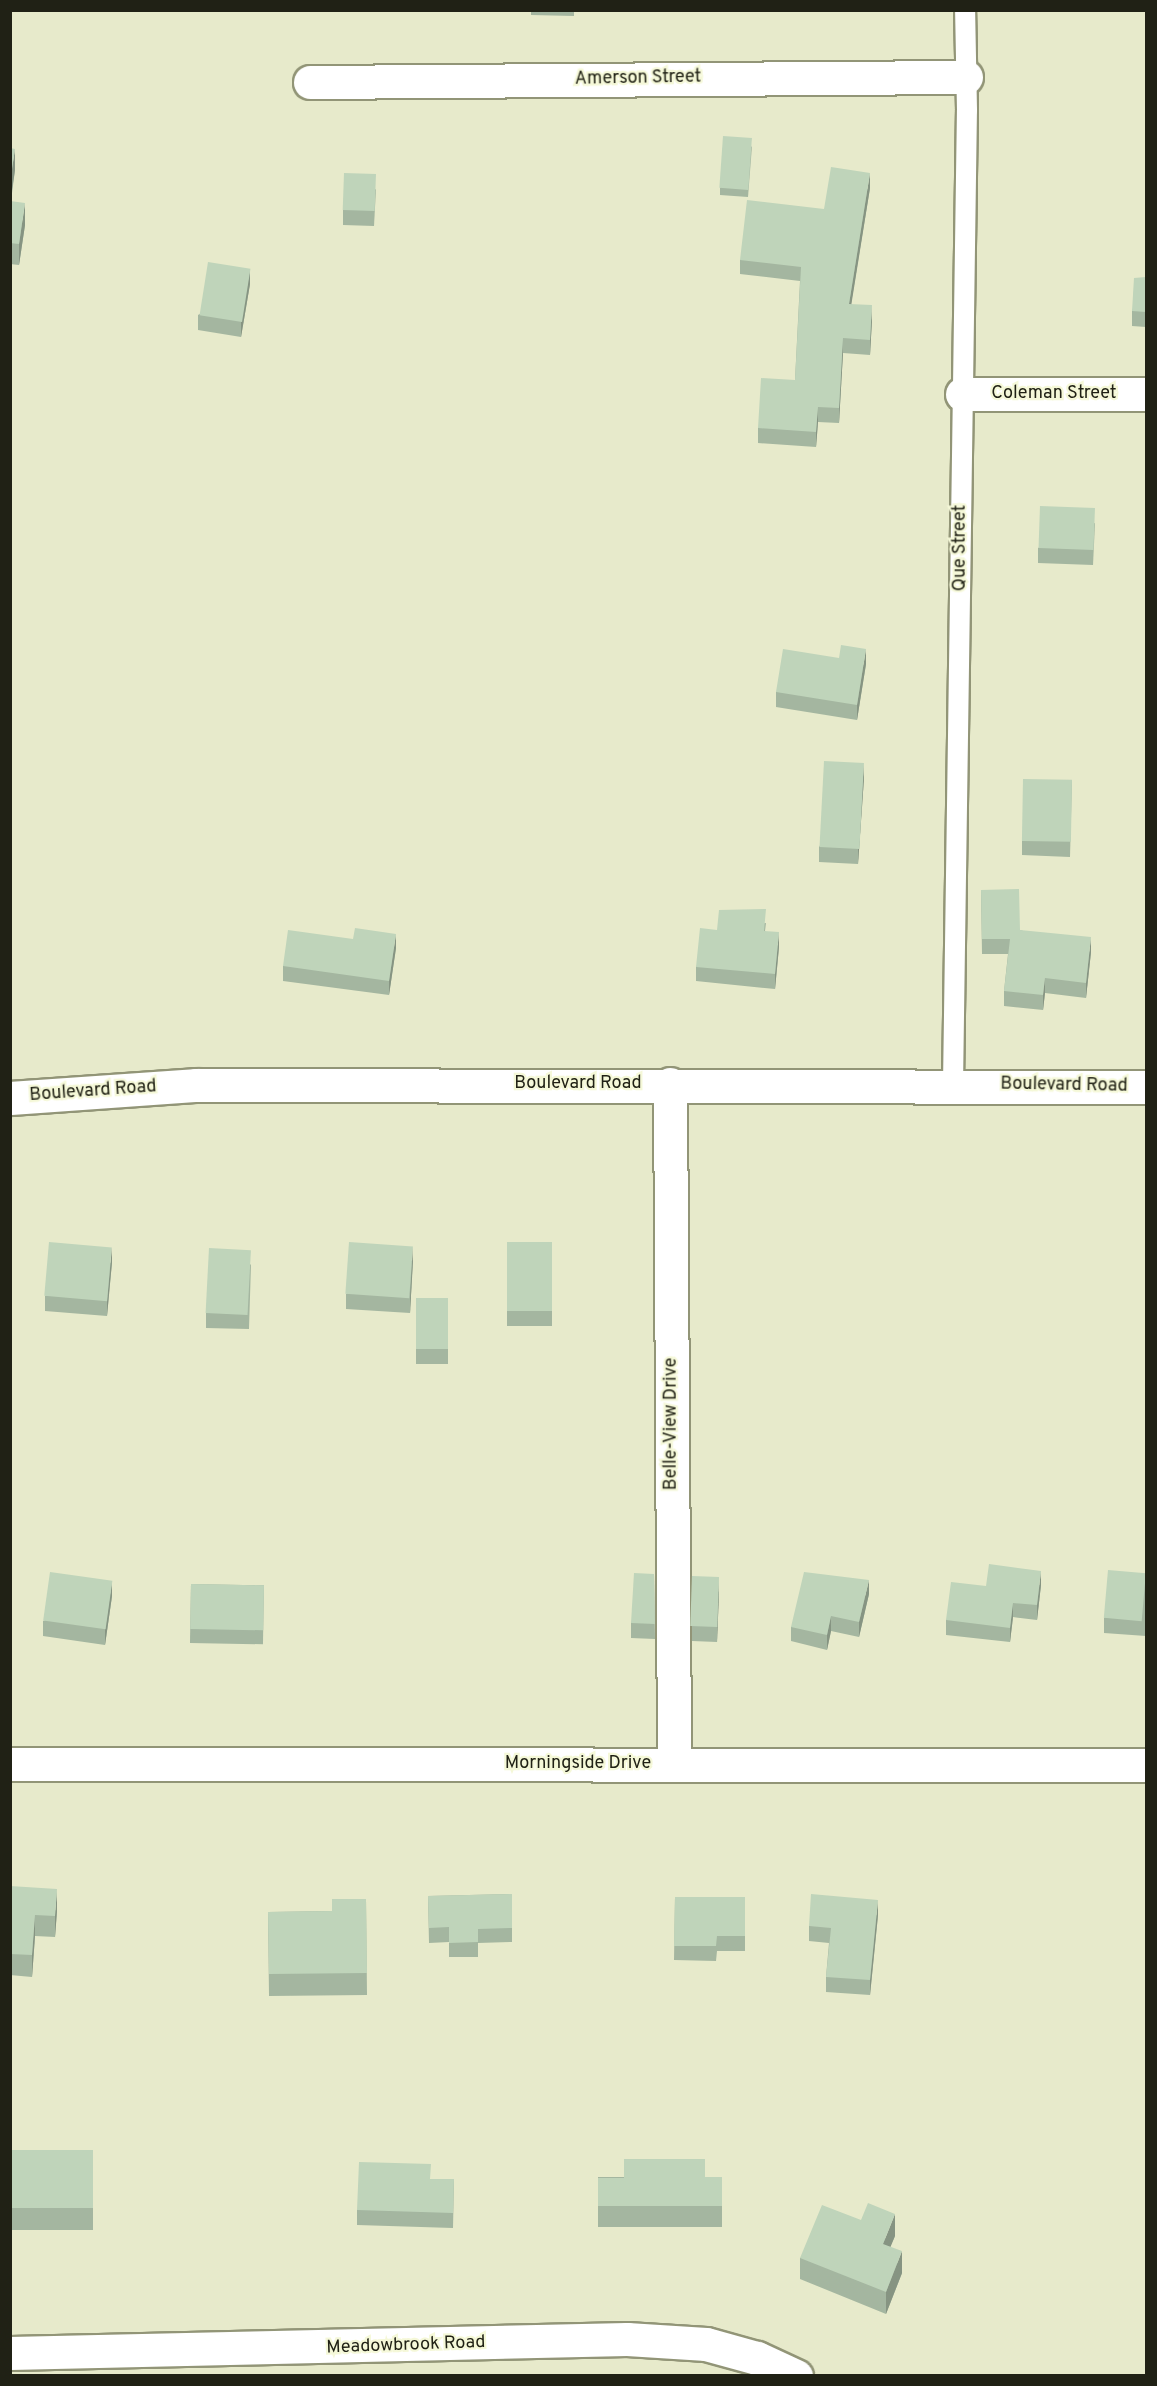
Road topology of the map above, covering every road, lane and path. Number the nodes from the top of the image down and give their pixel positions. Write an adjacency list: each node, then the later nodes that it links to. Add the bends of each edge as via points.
1 (965, 10): 2 (lane, Que Street)
2 (966, 77): 3 (street, Amerson Street); 4 (lane, Que Street)
3 (310, 82)
4 (962, 394): 5 (street, Coleman Street); 7 (lane, Que Street)
5 (1146, 394)
6 (670, 1084): 7 (street, Boulevard Road); 9 (street, Boulevard Road, via 196,1085); 11 (street, Belle-View Drive)
7 (952, 1085): 8 (street, Boulevard Road)
8 (1146, 1087)
9 (10, 1098)
10 (10, 1764): 11 (street, Morningside Drive)
11 (674, 1764): 12 (street, Morningside Drive)
12 (1146, 1765)
13 (10, 2353): 14 (street, Meadowbrook Road, via 627,2339 706,2344 757,2358)
14 (796, 2376)

